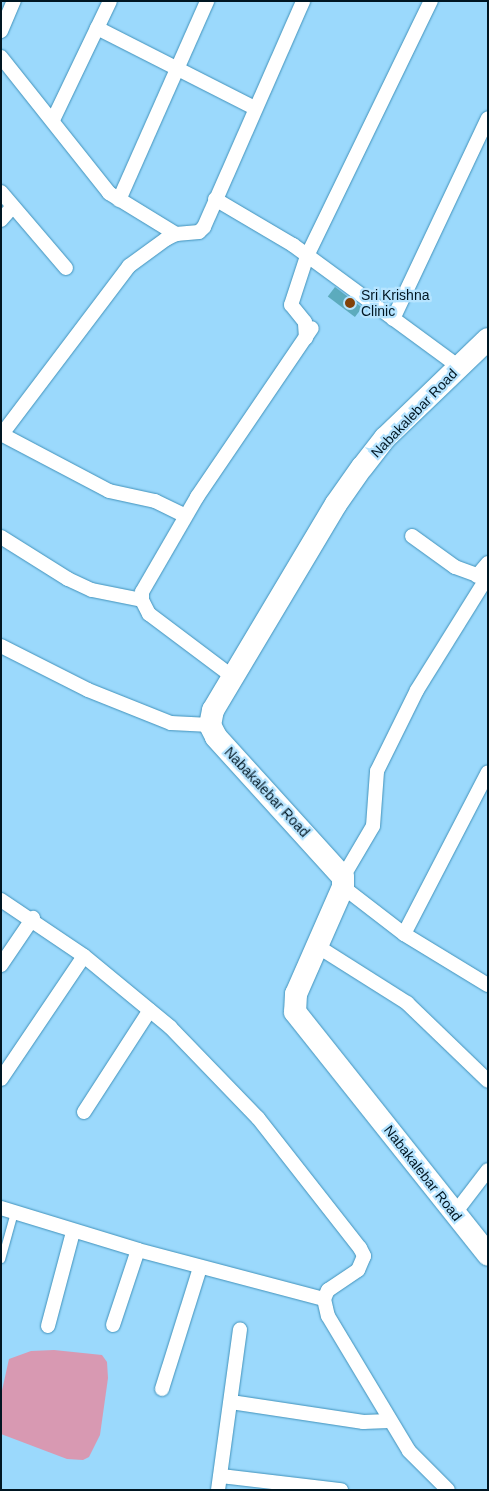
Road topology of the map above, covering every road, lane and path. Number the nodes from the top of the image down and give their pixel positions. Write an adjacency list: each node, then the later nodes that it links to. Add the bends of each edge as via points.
1 (14, 1): 7 (street)
2 (110, 1): 6 (street)
3 (206, 1): 9 (street)
4 (303, 1): 10 (street)
5 (431, 1): 19 (street)
6 (97, 28): 9 (street); 12 (street)
7 (1, 30)
8 (1, 57): 12 (street)
9 (175, 70): 10 (street); 15 (street)
10 (255, 108): 14 (street)
11 (488, 118): 21 (street)
12 (54, 120): 15 (street, via 100,184)
13 (1, 192): 16 (street)
14 (215, 199): 18 (street, via 199,232); 19 (street)
15 (118, 200): 18 (street)
16 (13, 206): 17 (street); 20 (street)
17 (1, 220)
18 (176, 234): 24 (street, via 142,256 118,279)
19 (307, 256): 21 (street); 25 (street, via 291,305 305,322 309,333)
20 (66, 268)
21 (393, 319): 23 (street)
22 (488, 339): 23 (main road, Nabakalebar Road)
23 (459, 366): 32 (main road, Nabakalebar Road, via 385,438 362,467 336,504)
24 (1, 434): 25 (street, via 109,491 155,501)
25 (186, 516): 30 (street, via 150,574)
26 (1, 536): 30 (street, via 68,579 92,590)
27 (412, 536): 29 (street, via 444,560)
28 (488, 563): 29 (street)
29 (484, 578): 35 (street, via 435,659 381,763 375,779 373,826)
30 (142, 600): 32 (street, via 149,614)
31 (1, 646): 33 (street, via 88,690 171,723)
32 (233, 677): 33 (main road, Nabakalebar Road, via 213,710)
33 (210, 725): 35 (main road, Nabakalebar Road, via 216,737)
34 (488, 772): 38 (street)
35 (343, 882): 38 (street); 39 (main road, Nabakalebar Road)
36 (1, 900): 37 (street)
37 (33, 918): 40 (street); 41 (street)
38 (404, 934): 42 (street)
39 (317, 946): 45 (street, via 407,1002); 49 (main road, Nabakalebar Road, via 296,994 295,1012)
40 (84, 956): 43 (street); 44 (street)
41 (1, 965)
42 (488, 985)
43 (150, 1010): 46 (street); 55 (street, via 258,1118 360,1248 364,1256 358,1270 328,1290)
44 (1, 1079)
45 (488, 1081)
46 (84, 1112)
47 (488, 1170): 49 (street)
48 (8, 1210): 50 (street); 53 (lane)
49 (455, 1213): 52 (main road, Nabakalebar Road)
50 (73, 1232): 51 (street); 57 (street)
51 (138, 1250): 54 (street); 56 (street)
52 (488, 1255)
53 (1, 1259)
54 (200, 1268): 55 (street); 59 (street)
55 (324, 1299): 61 (street, via 328,1316)
56 (113, 1325)
57 (48, 1326)
58 (240, 1330): 60 (street)
59 (162, 1389)
60 (231, 1402): 61 (street, via 363,1422); 62 (street)
61 (389, 1421): 65 (street, via 426,1470)
62 (221, 1476): 63 (street); 64 (street)
63 (218, 1490)
64 (341, 1490)
65 (448, 1490)

